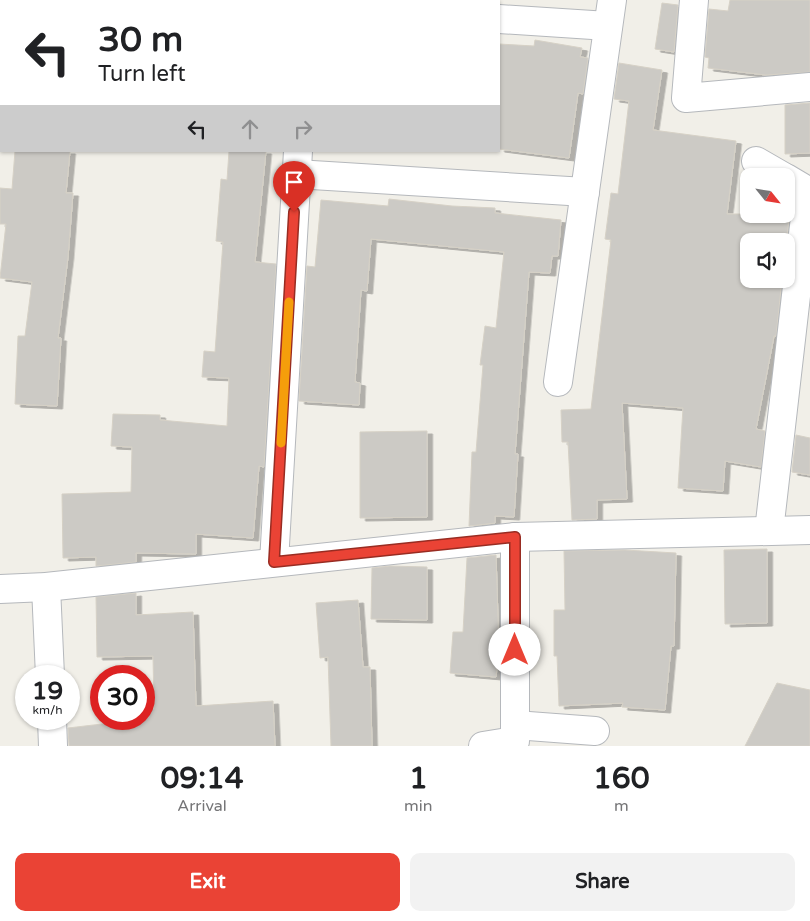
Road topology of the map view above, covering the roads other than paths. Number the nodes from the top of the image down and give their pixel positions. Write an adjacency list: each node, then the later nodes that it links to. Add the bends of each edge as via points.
1 (694, 0): 4 (street, via 686,98)
2 (610, 13): 3 (street); 9 (street)
3 (500, 19)
4 (810, 87)
5 (756, 161): 7 (street)
6 (297, 162): 9 (street); 14 (street)
7 (768, 168)
8 (795, 183): 12 (street, via 808,191)
9 (585, 192): 10 (street)
10 (558, 382)
11 (810, 530): 12 (street)
12 (769, 531): 13 (street)
13 (515, 537): 14 (street); 18 (street)
14 (274, 562): 15 (street)
15 (46, 587): 16 (street); 17 (street)
16 (0, 589)
17 (50, 665)
18 (515, 725): 20 (street); 22 (street, via 515,741)
19 (52, 730): 21 (street)
20 (595, 731)
21 (53, 746)
22 (483, 746)

